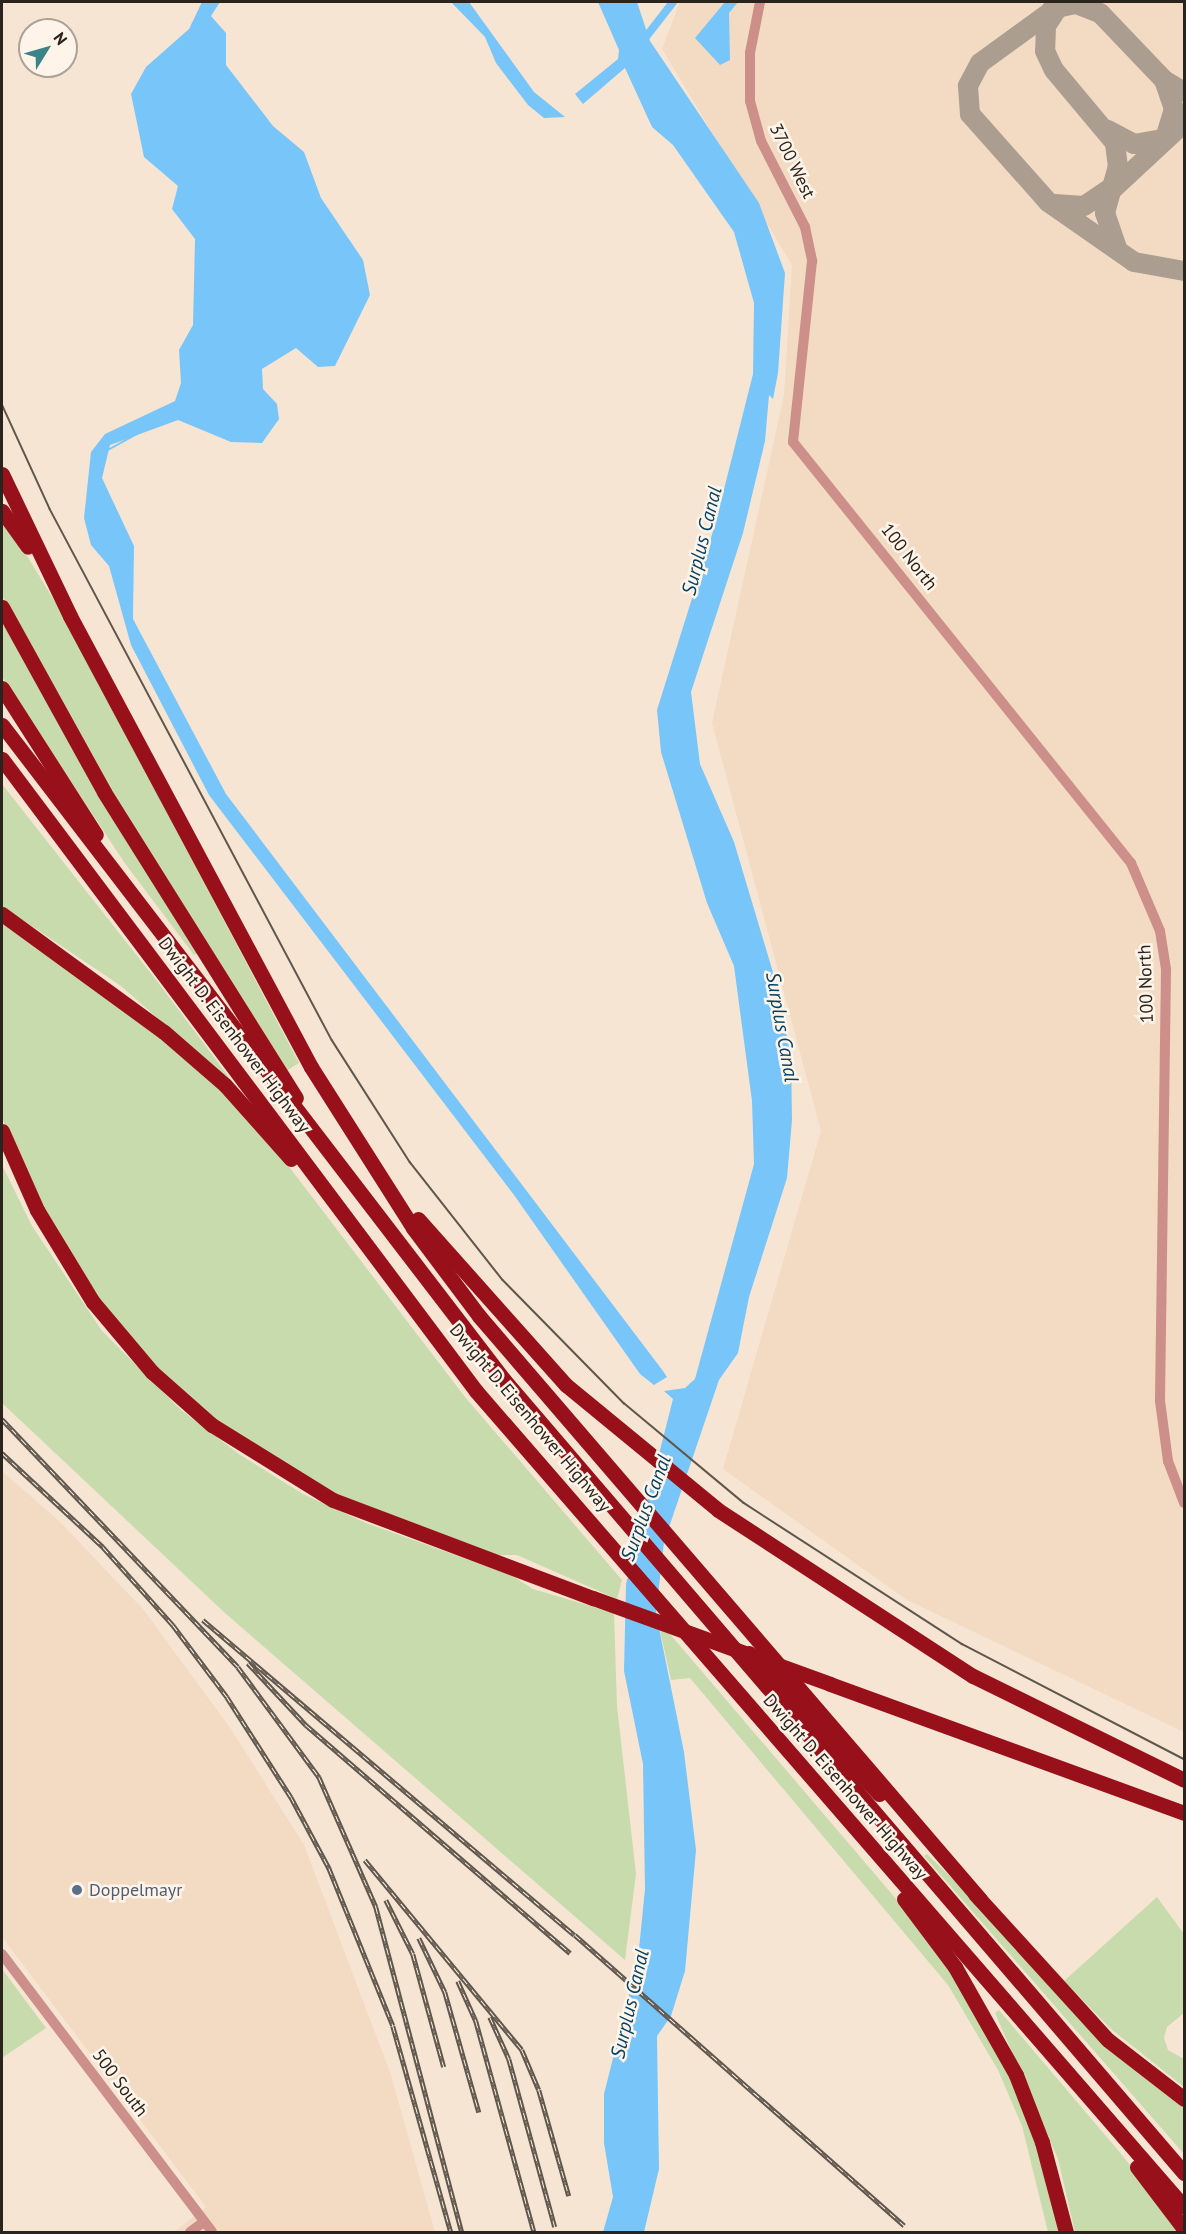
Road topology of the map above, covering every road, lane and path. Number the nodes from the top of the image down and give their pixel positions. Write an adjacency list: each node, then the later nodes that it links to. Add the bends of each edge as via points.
1 (760, 2): 2 (street, 3700 West, via 749,63 752,111 805,227 812,261)
2 (793, 442): 20 (street, 100 North, via 1131,862 1150,896 1166,970 1160,1401 1168,1461)
3 (2, 474): 6 (highway)
4 (2, 511): 6 (highway)
5 (2, 607): 17 (highway, via 104,792)
6 (70, 616): 14 (highway)
7 (2, 688): 13 (highway)
8 (2, 725): 13 (highway, Dwight D. Eisenhower Highway)
9 (2, 759): 12 (highway, Dwight D. Eisenhower Highway)
10 (2, 777): 12 (highway, via 90,890)
11 (2, 914): 18 (highway, via 164,1032 225,1085)
12 (128, 926): 18 (highway, Dwight D. Eisenhower Highway)
13 (164, 941): 17 (highway, Dwight D. Eisenhower Highway)
14 (311, 1066): 22 (highway, via 356,1136 477,1292 566,1385 649,1457 698,1494 973,1676); 25 (highway, via 412,1228 479,1316)
15 (2, 1131): 19 (highway)
16 (2, 1150): 19 (highway, via 48,1243)
17 (346, 1177): 21 (highway, Dwight D. Eisenhower Highway)
18 (363, 1241): 23 (highway, Dwight D. Eisenhower Highway, via 476,1391)
19 (68, 1266): 24 (highway, bridge, via 152,1371 265,1462 358,1511)
20 (1185, 1503)
21 (671, 1579): 25 (highway, via 712,1611); 29 (highway, Dwight D. Eisenhower Highway)
22 (1185, 1780)
23 (825, 1794): 27 (highway, Dwight D. Eisenhower Highway); 35 (highway, via 943,1950 991,2024 1033,2116)
24 (1185, 1813)
25 (980, 1899): 28 (highway, via 1108,2040)
26 (2, 1954): 31 (street, 500 South)
27 (1057, 2061): 30 (highway, Dwight D. Eisenhower Highway); 32 (highway)
28 (1185, 2099)
29 (1185, 2173)
30 (1185, 2208)
31 (204, 2222): 33 (street); 34 (street, 500 South)
32 (1185, 2229)
33 (190, 2232)
34 (212, 2232)
35 (1066, 2232)

